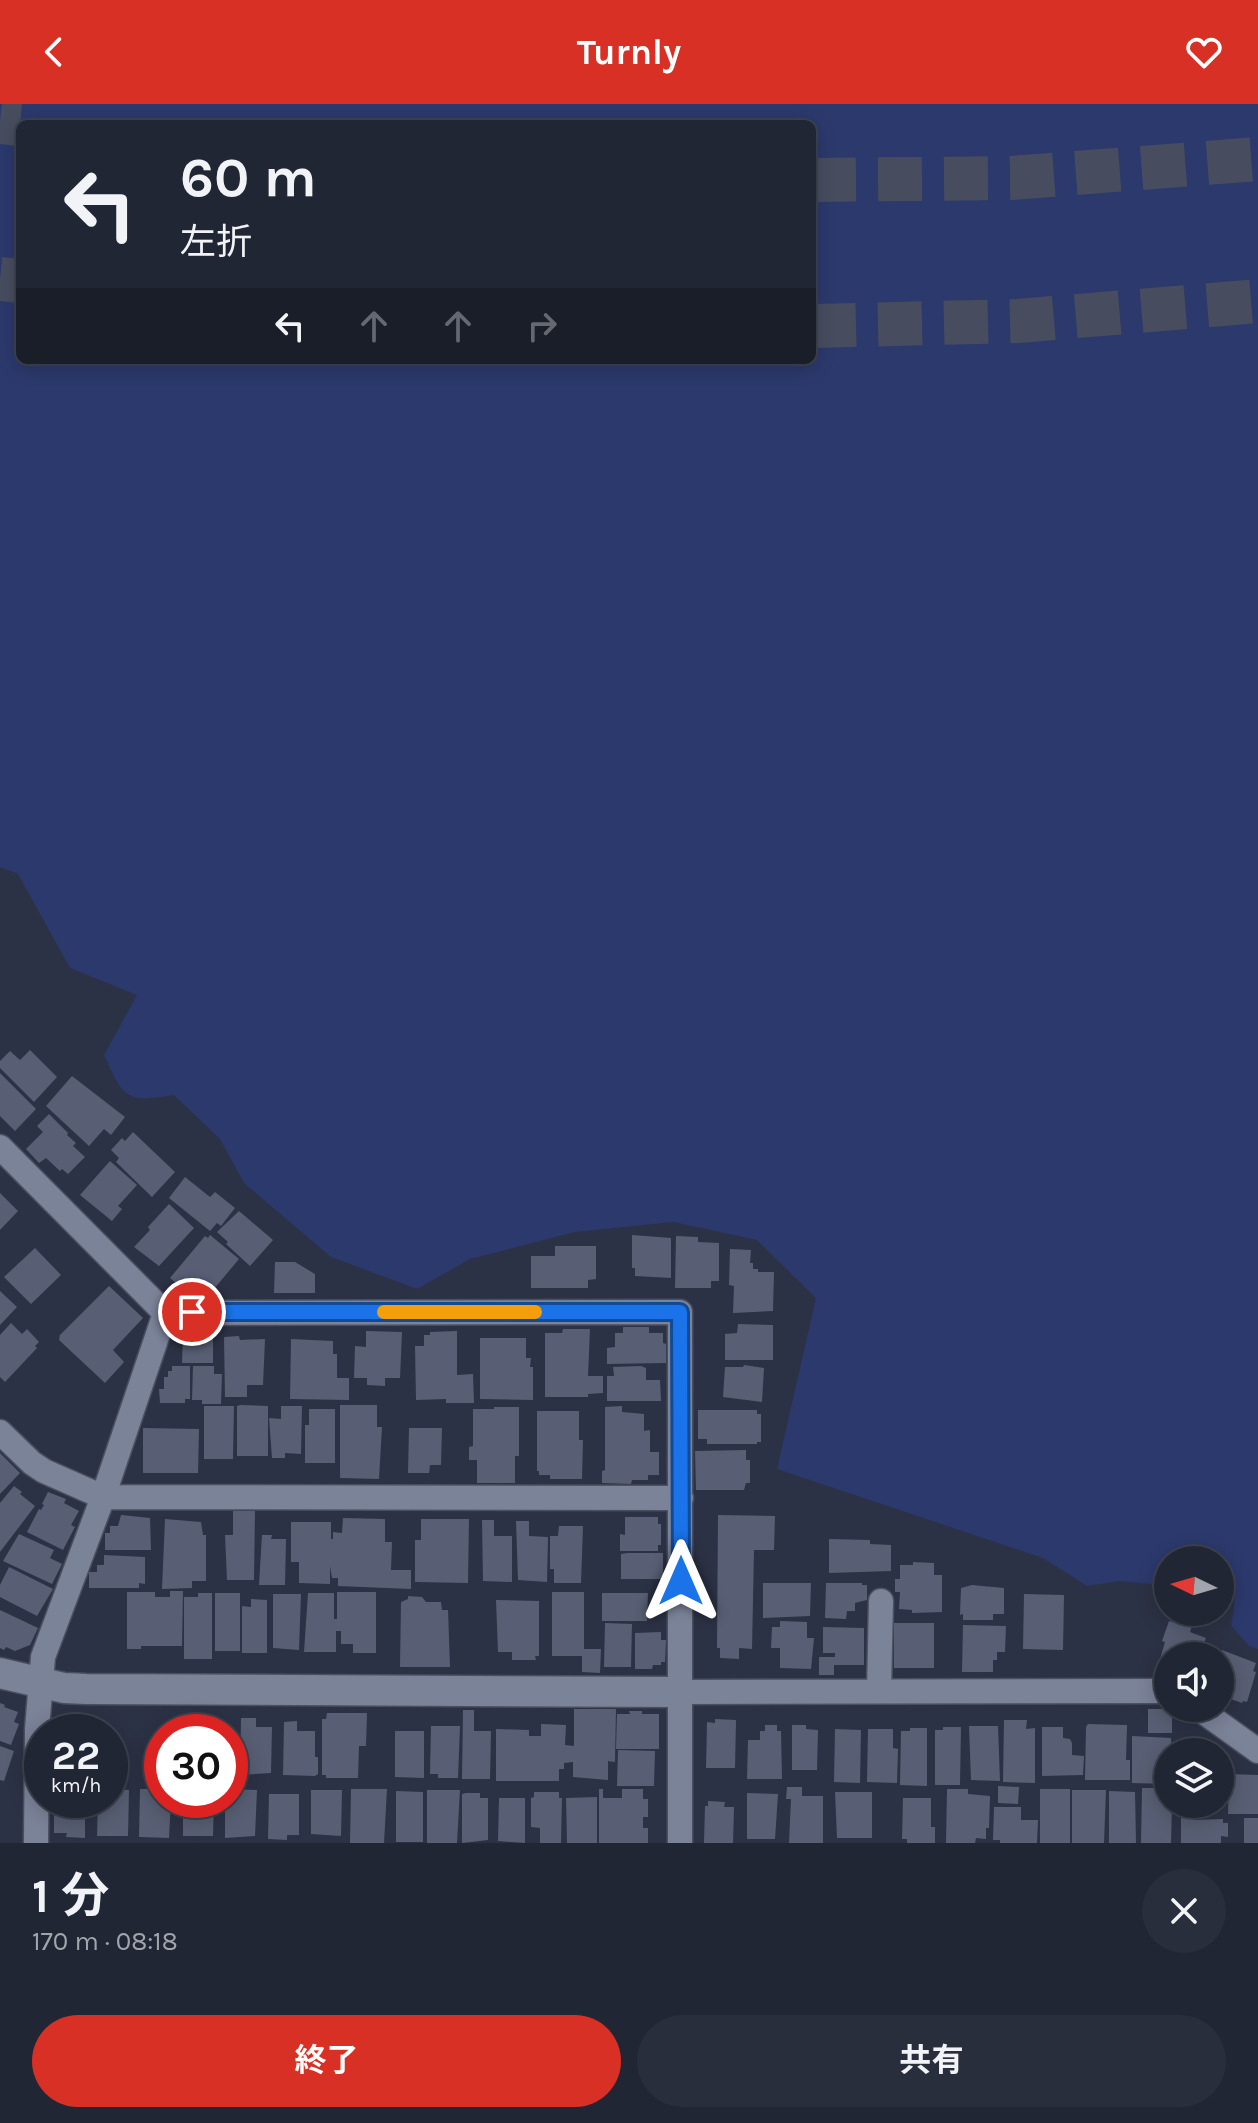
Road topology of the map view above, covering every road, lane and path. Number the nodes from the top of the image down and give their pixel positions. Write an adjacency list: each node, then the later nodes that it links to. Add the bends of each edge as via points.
1 (0, 1147): 2 (street)
2 (165, 1313): 4 (street); 5 (street, via 680,1312)
3 (0, 1432): 4 (street, via 44,1471)
4 (103, 1497): 5 (street); 8 (street, via 43,1657)
5 (681, 1498): 11 (street)
6 (881, 1601): 9 (street)
7 (0, 1673): 8 (street)
8 (40, 1683): 11 (street, via 86,1689); 14 (street)
9 (879, 1691): 10 (street); 11 (street)
10 (1154, 1691)
11 (680, 1692): 15 (street)
12 (1218, 1722): 13 (street)
13 (1258, 1751)
14 (36, 1843)
15 (680, 1843)

